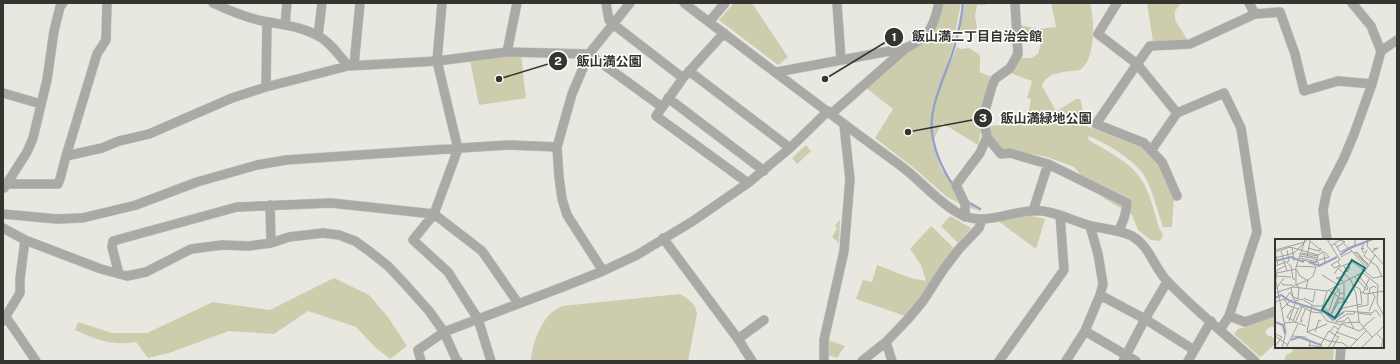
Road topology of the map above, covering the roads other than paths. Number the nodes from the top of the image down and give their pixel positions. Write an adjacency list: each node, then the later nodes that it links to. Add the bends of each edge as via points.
1 (64, 3): 41 (street, via 60,7 54,31)
2 (107, 3): 51 (street, via 106,40 97,54)
3 (213, 3): 20 (street)
4 (287, 3): 22 (street)
5 (322, 3): 25 (street)
6 (360, 3): 34 (street)
7 (442, 3): 32 (street)
8 (517, 3): 29 (street)
9 (606, 3): 23 (street, via 609,20)
10 (630, 3): 23 (street)
11 (684, 3): 21 (street)
12 (725, 3): 21 (street)
13 (837, 3): 31 (street)
14 (939, 3): 27 (street, via 931,29 916,43)
15 (1015, 3): 46 (street, via 1018,54 1010,68 995,79 992,86 984,114)
16 (1117, 3): 33 (street, via 1098,34)
17 (1249, 3): 19 (street)
18 (1352, 3): 28 (street, via 1372,26)
19 (1255, 14): 33 (street, via 1190,44 1150,46); 37 (street, via 1280,12 1295,54 1304,92 1338,81)
20 (267, 22): 22 (street); 38 (street)
21 (709, 22): 24 (street)
22 (285, 24): 25 (street)
23 (613, 24): 30 (street); 36 (street)
24 (724, 33): 35 (street); 36 (street)
25 (318, 36): 34 (street)
26 (1397, 40): 28 (street)
27 (906, 48): 31 (street); 43 (street)
28 (1381, 51): 37 (street)
29 (507, 52): 30 (street); 32 (street)
30 (589, 54): 42 (street); 47 (street, via 572,94)
31 (841, 60): 35 (street)
32 (437, 61): 34 (street); 49 (street)
33 (1137, 64): 44 (street); 50 (street, via 1096,124 1144,143)
34 (351, 65): 38 (street)
35 (777, 72): 43 (street)
36 (686, 75): 40 (street); 48 (street)
37 (1372, 84): 68 (street, via 1344,158 1327,191 1323,210)
38 (266, 87): 51 (street, via 232,98 149,134)
39 (3, 93): 41 (street)
40 (668, 98): 42 (street); 53 (street)
41 (41, 104): 55 (street, via 27,152)
42 (662, 107): 54 (street, via 656,116)
43 (830, 113): 45 (street); 48 (street)
44 (1177, 113): 50 (street); 77 (street, via 1224,93 1241,128 1257,232)
45 (844, 125): 62 (street, via 911,173 944,204); 96 (street, via 850,179 844,251 824,340)
46 (987, 137): 52 (street, via 1001,154 1010,153); 62 (street, via 980,154 956,184 965,204)
47 (557, 147): 49 (street, via 509,145); 71 (street, via 562,199 567,215)
48 (790, 148): 53 (street)
49 (458, 149): 59 (street, via 316,157 257,165 197,182 136,205 82,218 57,219); 60 (street)
50 (1151, 151): 56 (street, via 1162,162)
51 (66, 156): 55 (street, via 58,184)
52 (1048, 164): 58 (street); 66 (street, via 1127,203 1122,226)
53 (764, 170): 54 (street)
54 (748, 183): 67 (street)
55 (5, 186)
56 (1177, 196)
57 (270, 206): 60 (street, via 331,203); 70 (street); 72 (street, via 237,207 113,241 112,247)
58 (1033, 211): 61 (street); 63 (street)
59 (3, 214)
60 (434, 214): 75 (street, via 482,251); 79 (street, via 413,240 448,272)
61 (1060, 215): 64 (street); 99 (street, via 1064,270)
62 (965, 217): 63 (street)
63 (982, 219): 87 (street, via 979,228 947,264 923,301)
64 (1090, 226): 66 (street); 74 (street, via 1103,284)
65 (3, 228): 69 (street)
66 (1118, 231): 73 (street, via 1133,237 1144,246)
67 (664, 238): 71 (street, via 637,255); 86 (street)
68 (1327, 239)
69 (24, 240): 72 (street); 78 (street, via 20,293)
70 (271, 243): 72 (street, via 191,249 146,272 127,276); 85 (street, via 289,237 323,233 355,241 401,279)
71 (603, 271): 75 (street)
72 (119, 274)
73 (1167, 282): 80 (street); 82 (street)
74 (1100, 294): 80 (street); 84 (street)
75 (518, 304): 79 (street)
76 (1275, 311): 77 (street, via 1244,322)
77 (1229, 316): 83 (street)
78 (4, 319): 91 (street)
79 (478, 319): 85 (street); 94 (street)
80 (1145, 319): 89 (street); 90 (street)
81 (764, 320): 86 (street)
82 (1211, 321): 83 (street); 89 (street)
83 (1220, 330): 103 (street)
84 (1085, 331): 90 (street); 100 (street)
85 (444, 332): 92 (street, via 418,350); 93 (street)
86 (738, 339): 95 (street)
87 (886, 342): 97 (street); 98 (street)
88 (1340, 348): 104 (street)
89 (1194, 350): 102 (street)
90 (1125, 358): 101 (street)
91 (36, 361)
92 (421, 361)
93 (458, 361)
94 (491, 361)
95 (752, 361)
96 (824, 361)
97 (862, 361)
98 (892, 361)
99 (999, 361)
100 (1066, 361)
101 (1136, 361)
102 (1188, 361)
103 (1255, 361)
104 (1340, 361)

